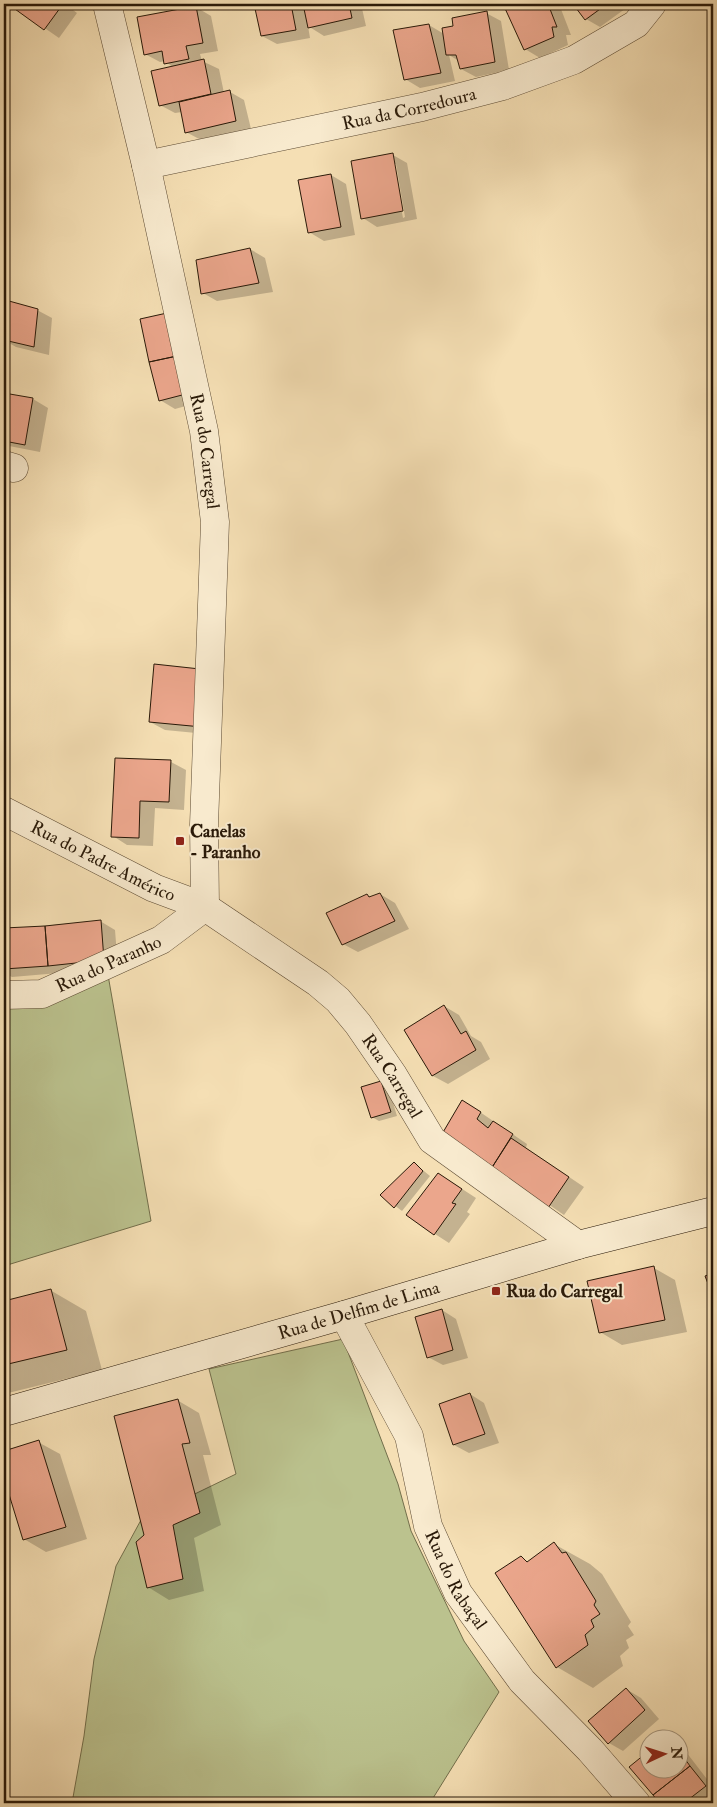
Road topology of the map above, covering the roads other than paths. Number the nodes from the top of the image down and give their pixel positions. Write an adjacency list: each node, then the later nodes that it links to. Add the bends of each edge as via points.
1 (107, 4): 3 (street, Rua do Carregal)
2 (652, 4): 3 (street, Rua da Corredoura, via 636,24 574,60 503,86 422,107)
3 (146, 165): 5 (street, Rua do Carregal, via 204,431 215,522 204,825)
4 (4, 811): 5 (street, Rua do Padre Américo, via 154,888)
5 (205, 907): 6 (street, Rua do Paranho, via 162,940 42,994); 8 (street, Rua Carregal, via 338,1000 392,1074 432,1140)
6 (4, 995)
7 (713, 1211): 8 (street, Rua de Delfim de Lima)
8 (578, 1245): 9 (street, Rua de Delfim de Lima)
9 (344, 1316): 10 (street, Rua de Delfim de Lima); 11 (street, Rua do Rabaçal, via 408,1436 428,1526 458,1593 522,1681 590,1750)
10 (4, 1412)
11 (636, 1803)

